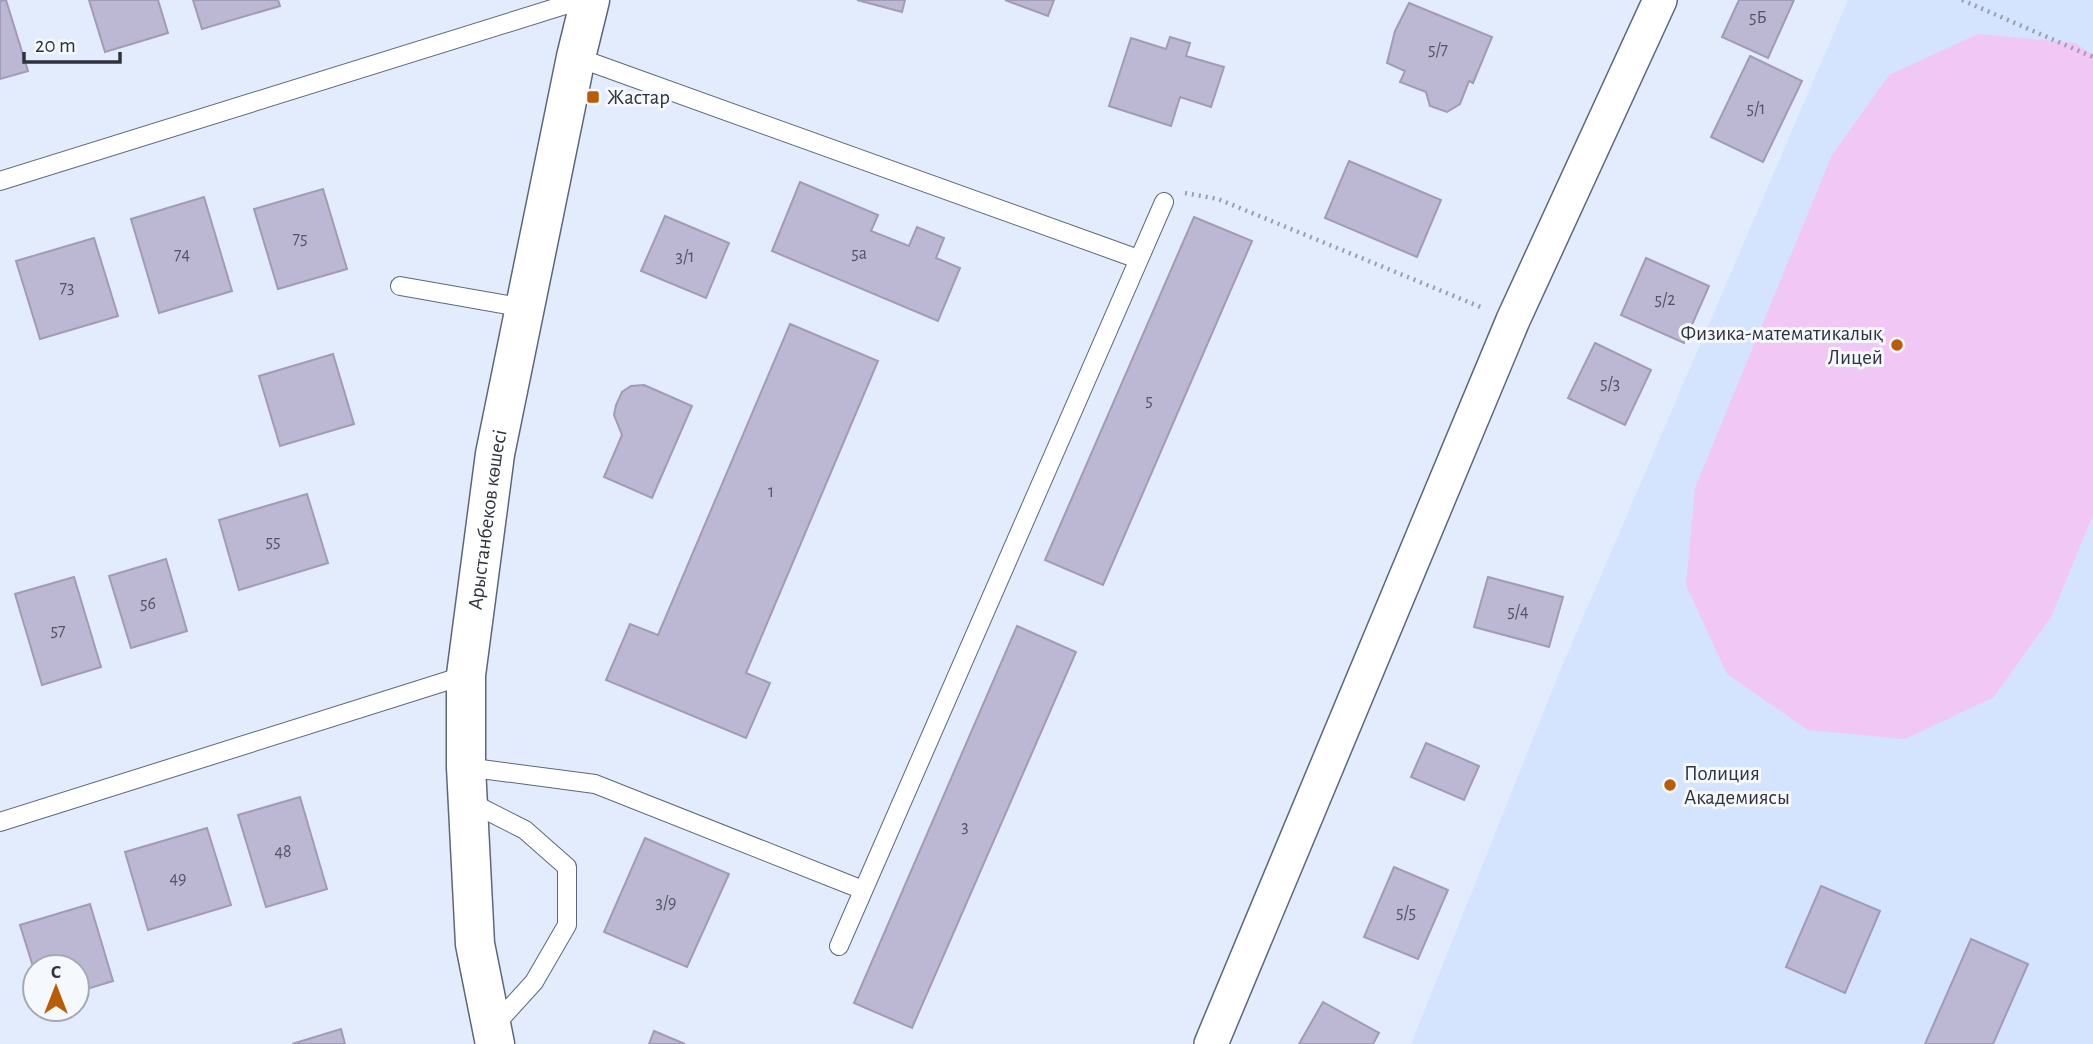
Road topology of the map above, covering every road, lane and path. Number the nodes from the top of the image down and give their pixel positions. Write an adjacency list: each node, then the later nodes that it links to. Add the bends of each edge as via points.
1 (580, 0): 7 (lane)
2 (590, 0): 5 (street, Арыстанбеков көшесі)
3 (1660, 0): 12 (street)
4 (1962, 0): 6 (path)
5 (576, 57): 9 (lane); 11 (street, Арыстанбеков көшесі)
6 (2093, 57)
7 (0, 181)
8 (1164, 202): 9 (lane); 12 (path, via 1187,192 1218,199)
9 (1138, 259): 16 (lane)
10 (400, 286): 11 (lane)
11 (525, 308): 13 (street, Арыстанбеков көшесі, via 495,454)
12 (1513, 320): 19 (street)
13 (466, 675): 14 (street, Арыстанбеков көшесі); 15 (lane)
14 (467, 784): 16 (lane, via 595,784); 18 (street, Арыстанбеков көшесі, via 475,944); 18 (lane, via 567,867 567,925 534,982)
15 (0, 822)
16 (863, 890): 17 (lane)
17 (839, 946)
18 (494, 1036)
19 (1212, 1044)

